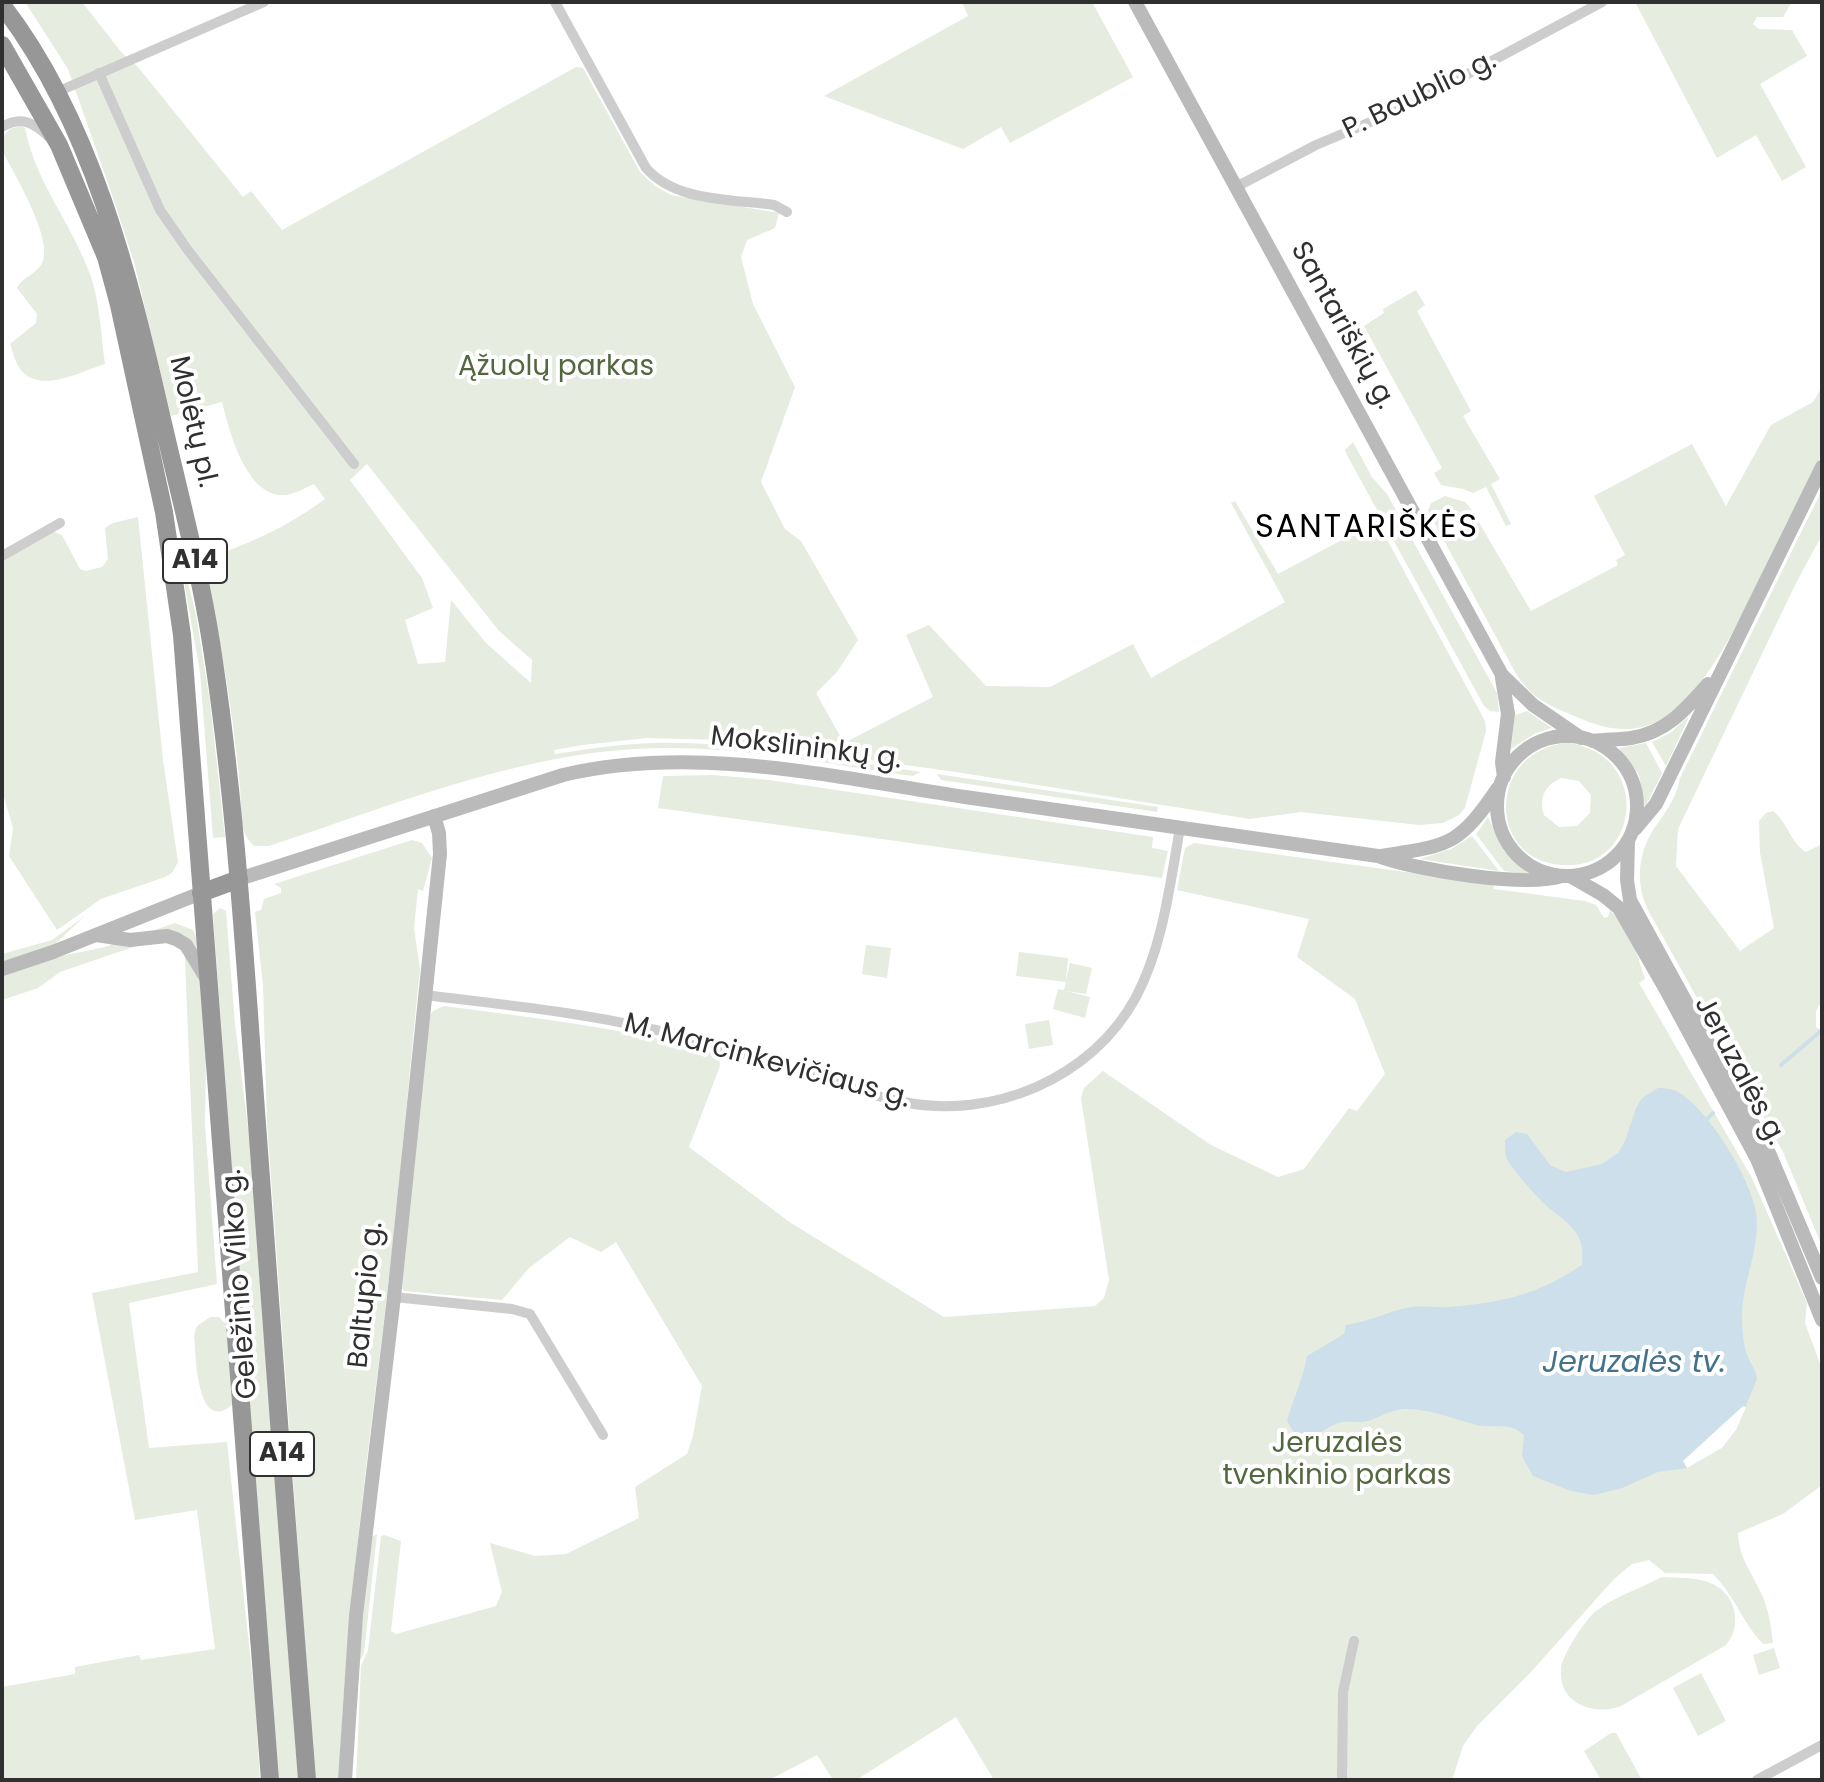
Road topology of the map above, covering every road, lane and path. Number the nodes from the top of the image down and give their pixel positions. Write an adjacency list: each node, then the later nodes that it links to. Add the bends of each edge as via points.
1 (264, 2): 7 (street)
2 (555, 2): 12 (street, via 657,181 676,191 774,205)
3 (1135, 2): 11 (main road, Santariškių g.)
4 (1602, 2): 11 (street, P. Baublio g., via 1406,107)
5 (2, 5): 8 (highway, Molėtų pl. / A14)
6 (2, 45): 10 (highway, Molėtų pl. / A14)
7 (99, 73): 8 (street); 13 (street, via 160,210)
8 (57, 92): 26 (highway, Molėtų pl. / A14, via 135,299 211,642)
9 (2, 127): 10 (street, via 12,121 30,122)
10 (59, 145): 27 (highway, Molėtų pl. / A14, via 106,257 164,512 182,635)
11 (1236, 187): 18 (main road, Santariškių g.)
12 (787, 212)
13 (354, 464)
14 (1822, 467): 17 (main road)
15 (60, 523): 16 (street)
16 (2, 556)
17 (1719, 672): 19 (main road, via 1658,730 1628,739); 23 (main road, via 1656,804)
18 (1502, 675): 19 (main road, Santariškių g., via 1533,705); 20 (main road, Santariškių g., via 1508,714)
19 (1587, 740): 20 (main road, via 1566,736 1536,744 1523,752); 23 (main road, via 1618,759 1634,786 1637,801)
20 (1503, 781): 24 (main road, Mokslininkų g., via 1456,838 1431,848); 25 (main road, via 1498,818 1510,846 1532,867)
21 (434, 816): 22 (main road, Mokslininkų g., via 578,772 663,760 776,769); 26 (main road, Mokslininkų g.); 31 (main road, Baltupio g., via 440,854)
22 (1180, 828): 24 (main road, Mokslininkų g.); 31 (street, M. Marcinkevičiaus g., via 1153,955 1125,1014 1097,1046 1059,1076 989,1102 903,1102 629,1022)
23 (1630, 837): 25 (main road, via 1620,853 1598,869); 32 (main road, Jeruzalės g., via 1630,900 1769,1153)
24 (1378, 856): 25 (main road, Mokslininkų g., via 1409,866 1527,882)
25 (1566, 876): 34 (main road, Jeruzalės g., via 1619,908 1757,1159)
26 (239, 879): 27 (highway); 39 (highway, Geležinio Vilko g. / A14)
27 (201, 893): 28 (main road); 30 (highway, Geležinio Vilko g. / A14)
28 (95, 935): 29 (main road); 30 (main road, via 176,939 186,945)
29 (2, 969)
30 (208, 981): 38 (highway, Geležinio Vilko g. / A14)
31 (425, 995): 33 (main road, Baltupio g.)
32 (1822, 1278)
33 (394, 1297): 35 (street, via 530,1314); 40 (main road, Baltupio g., via 356,1616)
34 (1822, 1320)
35 (603, 1435)
36 (1354, 1641): 41 (street, via 1343,1692)
37 (1822, 1745): 42 (street)
38 (270, 1780)
39 (307, 1780)
40 (345, 1780)
41 (1342, 1780)
42 (1757, 1780)

